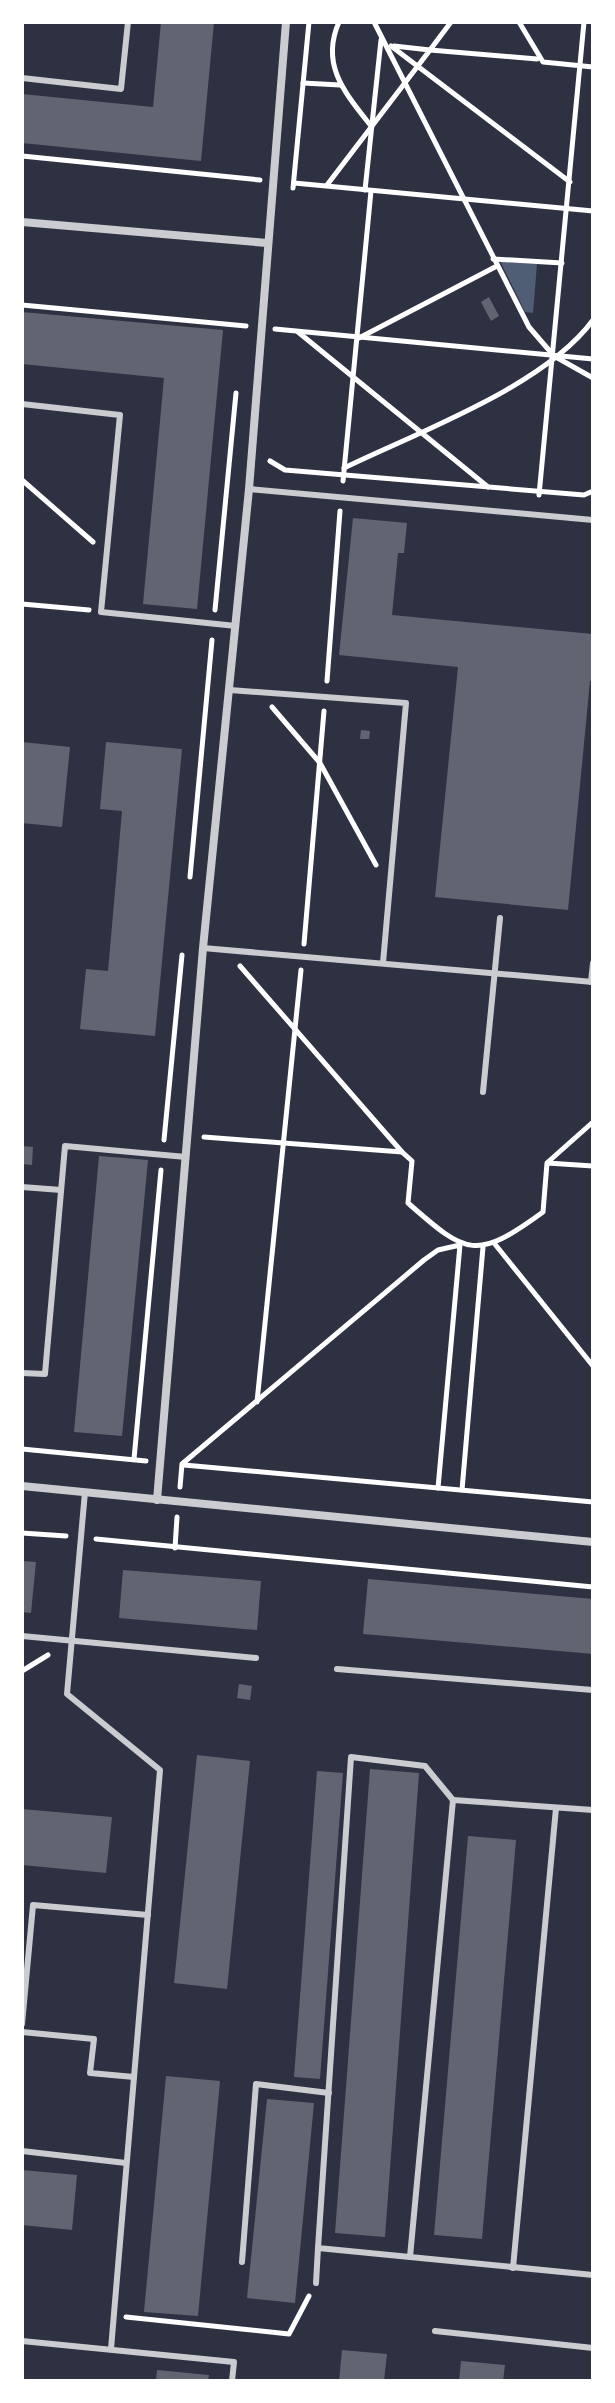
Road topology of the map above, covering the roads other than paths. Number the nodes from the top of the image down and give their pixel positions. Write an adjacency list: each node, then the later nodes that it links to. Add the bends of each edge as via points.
1 (128, 22): 3 (lane, via 121,89)
2 (286, 22): 5 (street)
3 (22, 78)
4 (22, 222): 5 (street)
5 (267, 243): 7 (street)
6 (22, 404): 9 (lane, via 120,415 101,612)
7 (249, 489): 8 (lane); 9 (street)
8 (593, 520)
9 (236, 626): 10 (street)
10 (230, 690): 12 (street); 13 (lane, via 406,703)
11 (500, 918): 15 (lane)
12 (203, 948): 13 (lane); 18 (street)
13 (383, 963): 15 (lane)
14 (593, 963): 16 (lane)
15 (495, 973): 16 (lane); 17 (lane)
16 (592, 982)
17 (483, 1092)
18 (186, 1157): 20 (lane, via 65,1146); 24 (street)
19 (22, 1187): 20 (lane)
20 (61, 1190): 21 (lane, via 45,1374)
21 (22, 1373)
22 (22, 1486): 23 (street)
23 (85, 1492): 24 (street); 27 (lane)
24 (157, 1500): 25 (street)
25 (593, 1542)
26 (22, 1636): 27 (lane)
27 (73, 1640): 28 (lane); 34 (lane, via 67,1694 160,1770)
28 (256, 1658)
29 (337, 1669): 30 (lane)
30 (593, 1690)
31 (453, 1800): 32 (lane); 38 (lane, via 425,1766 351,1757); 42 (lane)
32 (556, 1808): 33 (lane); 44 (lane)
33 (593, 1810)
34 (148, 1915): 35 (lane, via 33,1905); 37 (lane)
35 (22, 2024)
36 (22, 2032): 37 (lane, via 94,2039 90,2073)
37 (134, 2077): 40 (lane)
38 (329, 2093): 41 (lane); 43 (lane, via 256,2084)
39 (22, 2151): 40 (lane)
40 (126, 2163): 50 (lane)
41 (318, 2248): 42 (lane); 46 (lane)
42 (410, 2257): 44 (lane)
43 (242, 2262)
44 (513, 2268): 45 (lane)
45 (593, 2275)
46 (316, 2283)
47 (435, 2331): 49 (lane)
48 (22, 2341): 50 (lane)
49 (593, 2348)
50 (111, 2349): 51 (lane, via 234,2362)
51 (232, 2381)

